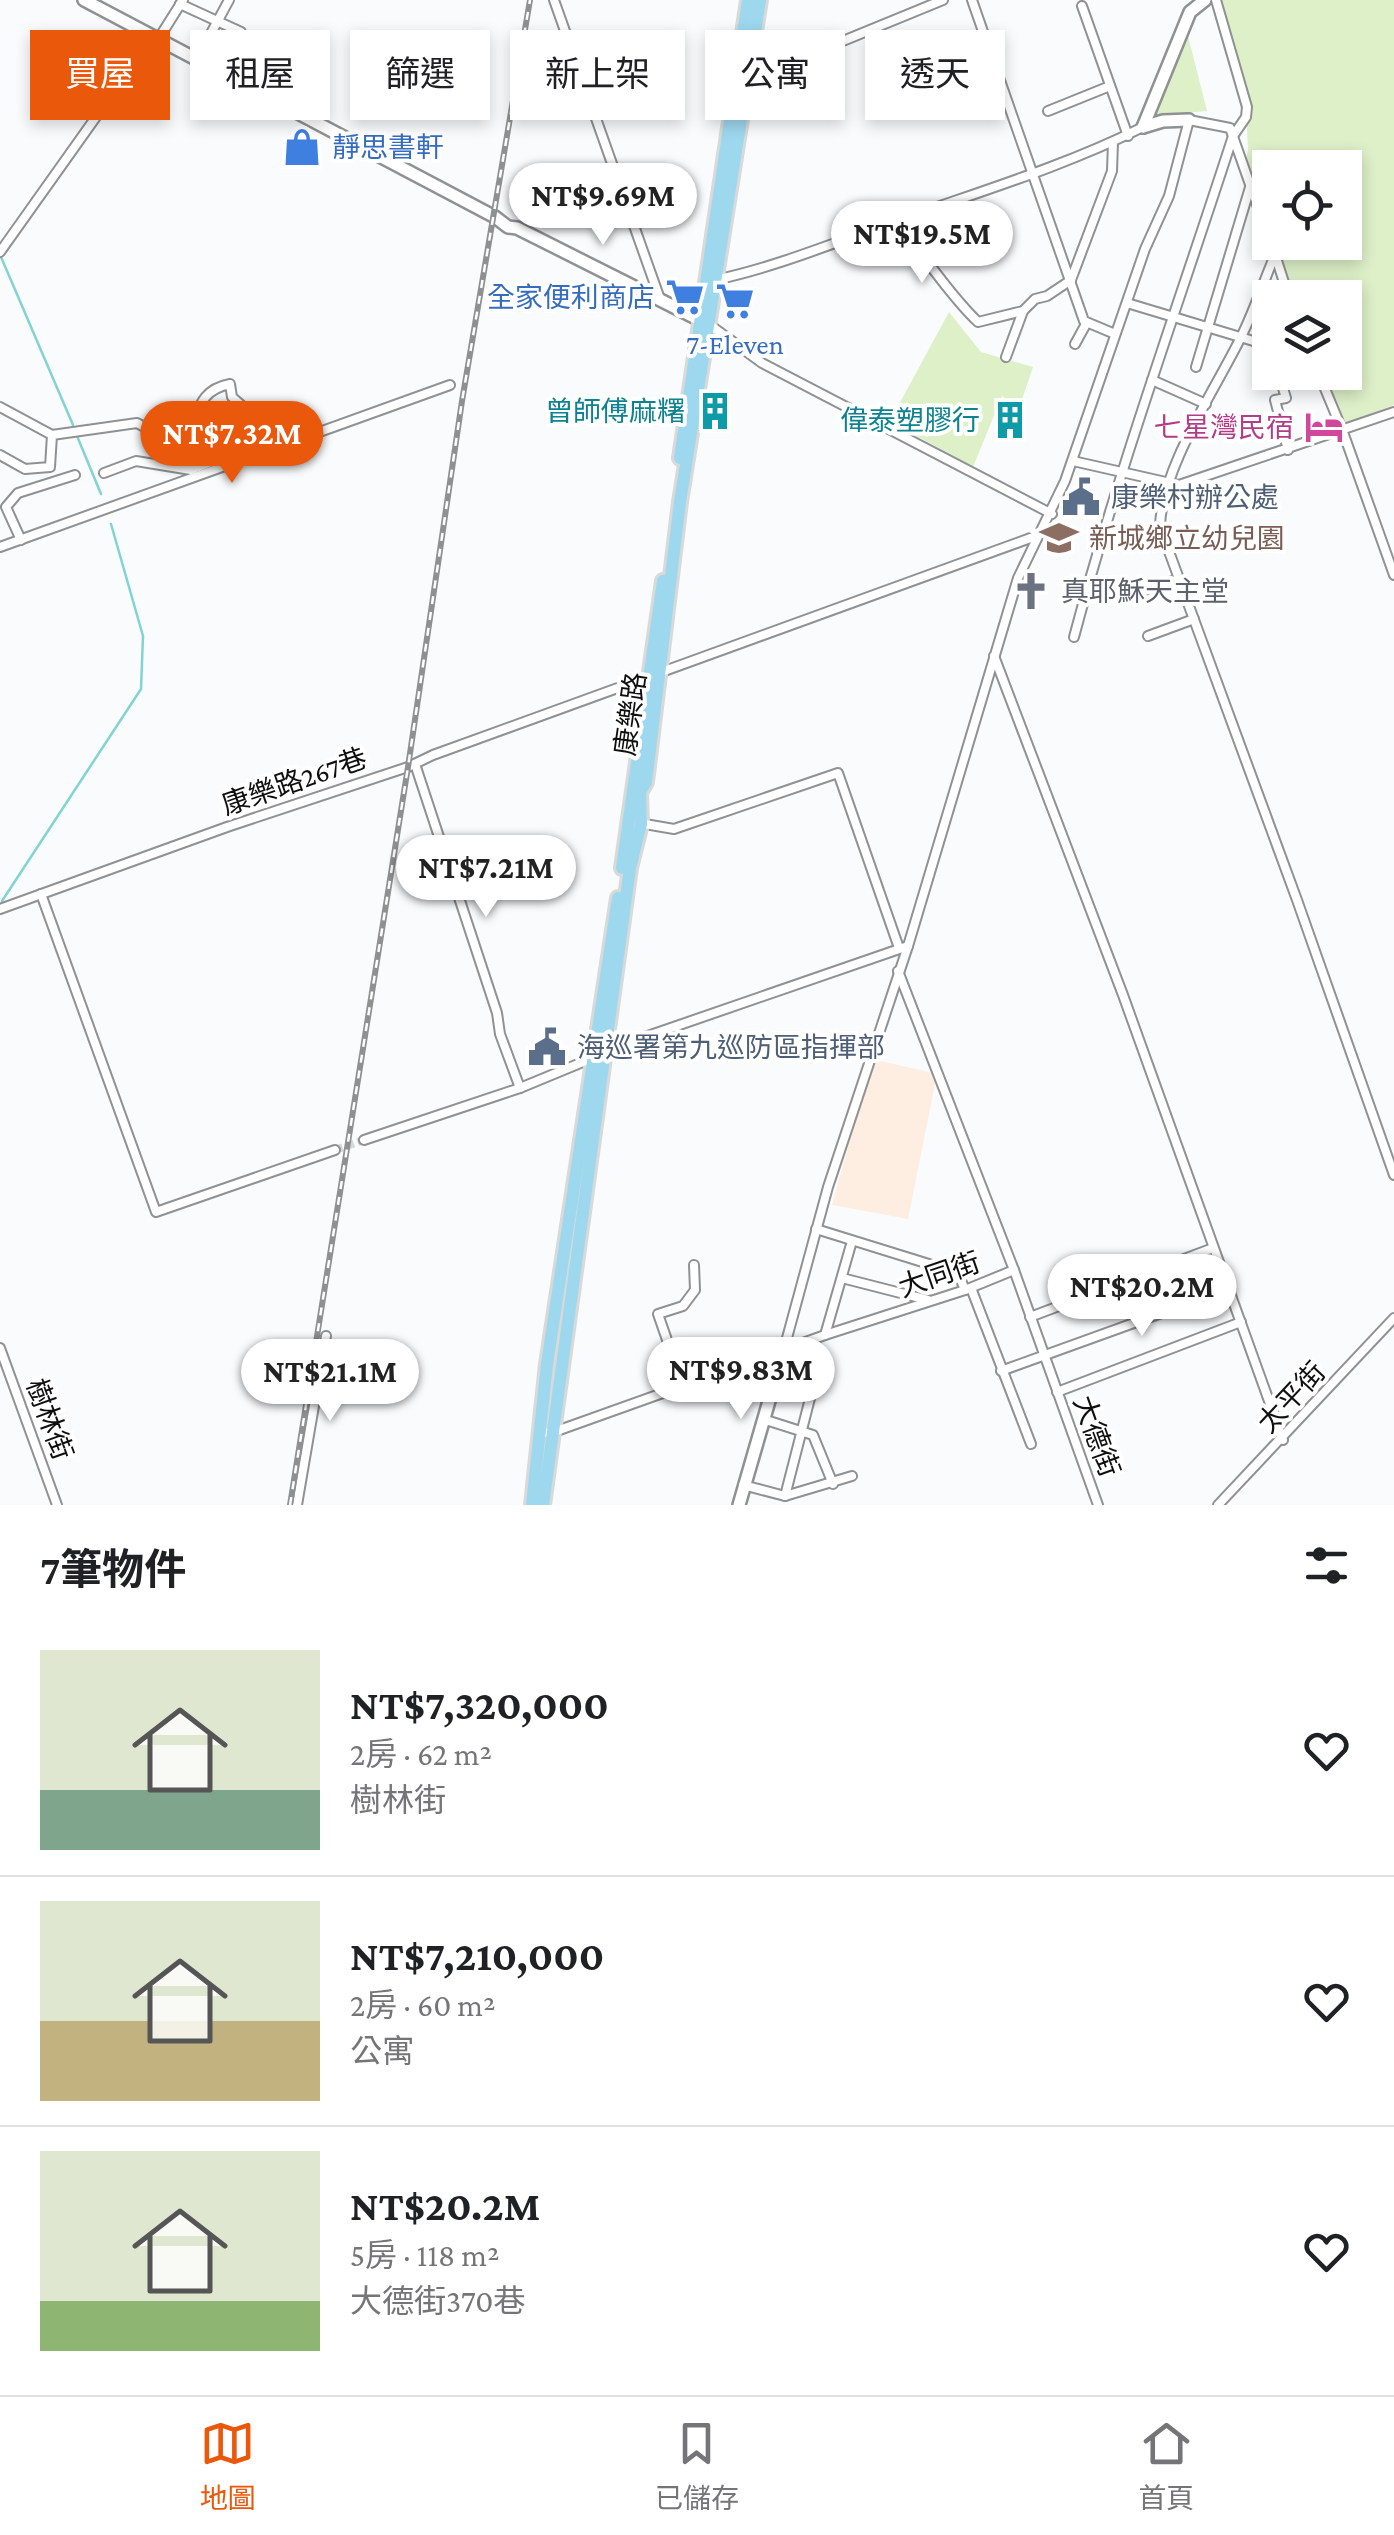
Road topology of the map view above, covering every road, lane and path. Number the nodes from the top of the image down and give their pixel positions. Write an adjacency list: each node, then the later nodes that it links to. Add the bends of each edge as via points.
1 (84, 0): 14 (street)
2 (229, 0): 13 (street)
3 (554, 0): 38 (street)
4 (748, 0): 36 (main road, 康樂路)
5 (760, 0): 18 (main road, 康樂路)
6 (944, 0): 19 (street)
7 (972, 0): 30 (street)
8 (1205, 0): 12 (street)
9 (1216, 0): 28 (street, via 1247,107)
10 (181, 2): 13 (street); 15 (street)
11 (1082, 6): 20 (street)
12 (1187, 6): 26 (street)
13 (216, 21): 16 (street); 17 (street)
14 (144, 30)
15 (165, 30)
16 (211, 30)
17 (236, 30)
18 (755, 30)
19 (845, 40)
20 (1110, 86): 21 (street); 27 (street)
21 (1048, 111)
22 (94, 120): 34 (street)
23 (309, 120): 38 (street)
24 (739, 120): 36 (main road, 康樂路)
25 (1189, 120): 26 (street); 28 (street, via 1218,123); 39 (street, via 1169,196)
26 (1142, 127): 27 (street)
27 (1128, 136): 29 (street)
28 (1233, 136): 31 (street); 41 (street)
29 (1112, 142): 30 (street); 37 (street, via 1112,171)
30 (1031, 172): 33 (street); 37 (street)
31 (1251, 184): 32 (street); 44 (street)
32 (1252, 187)
33 (892, 222): 36 (street, via 796,258); 40 (street, via 978,322)
34 (0, 252)
35 (1273, 260): 46 (street)
36 (711, 279): 42 (main road, 康樂路)
37 (1071, 280): 40 (street); 43 (street)
38 (660, 300): 42 (street)
39 (1127, 303): 41 (street); 45 (street)
40 (1022, 311): 49 (street)
41 (1175, 318): 44 (street); 51 (street)
42 (704, 322): 67 (street, via 762,363); 78 (main road, 康樂路)
43 (1086, 324): 45 (street); 48 (street)
44 (1209, 328): 46 (street); 50 (street)
45 (1115, 334): 62 (street)
46 (1242, 337): 47 (street); 55 (street)
47 (1252, 340)
48 (1074, 344)
49 (1006, 357)
50 (1196, 367)
51 (1152, 380): 55 (street); 63 (street)
52 (450, 385): 69 (street)
53 (1284, 390): 60 (street, via 1286,398 1275,400)
54 (1326, 390): 58 (street)
55 (1206, 404): 66 (street)
56 (0, 407): 59 (street)
57 (1394, 412): 58 (street)
58 (1343, 432): 60 (street); 71 (street)
59 (52, 435): 61 (street, via 50,467 25,469); 64 (street, via 136,423 177,444 188,438 201,399 223,384 230,384 232,397 248,411 262,410 274,432 191,470 136,461)
60 (1288, 450): 66 (street, via 1192,482)
61 (0, 455)
62 (1072, 461): 63 (street); 67 (street)
63 (1122, 472): 66 (street); 76 (street)
64 (104, 473)
65 (74, 475): 69 (street, via 18,492 6,507)
66 (1168, 483): 72 (street, via 1160,527)
67 (1052, 514): 68 (street)
68 (1036, 536): 77 (street); 78 (street, 康樂路267巷)
69 (21, 540): 70 (street)
70 (0, 548)
71 (1394, 575)
72 (1178, 579): 73 (street); 74 (street)
73 (1138, 592)
74 (1194, 620): 75 (street); 90 (street)
75 (1148, 636)
76 (1074, 637)
77 (994, 656): 83 (street); 93 (street)
78 (656, 674): 79 (street, 康樂路267巷); 80 (main road, 康樂路)
79 (415, 764): 81 (street, 康樂路267巷); 87 (street)
80 (635, 823): 83 (street, via 674,829 838,773); 85 (main road, 康樂路); 86 (main road, 康樂路)
81 (41, 894): 82 (street, 康樂路267巷); 89 (street, via 156,1212)
82 (0, 909)
83 (903, 947): 84 (street); 85 (street)
84 (898, 971): 91 (street); 96 (street, 大德街)
85 (607, 1049): 86 (street); 95 (main road, 康樂路)
86 (593, 1058): 87 (street); 95 (main road, 康樂路)
87 (520, 1088): 88 (street)
88 (364, 1140)
89 (335, 1150)
90 (1394, 1176)
91 (816, 1229): 92 (street); 108 (street)
92 (852, 1241): 97 (street); 98 (street, via 958,1274)
93 (1213, 1248): 99 (street); 101 (street)
94 (694, 1265): 111 (street, via 696,1290 684,1306 658,1314)
95 (569, 1269): 115 (main road, 康樂路)
96 (1014, 1270): 98 (street, 大同街); 101 (street, 大德街)
97 (842, 1278): 100 (street); 104 (street)
98 (968, 1289): 100 (street, 大同街); 110 (street)
99 (1228, 1289): 103 (street); 109 (street)
100 (932, 1301): 104 (street, 大同街)
101 (1030, 1317): 109 (street, 大德街)
102 (1394, 1318): 116 (street, 太平街)
103 (1241, 1322): 112 (street); 116 (street)
104 (826, 1335): 106 (street, 大同街)
105 (326, 1336): 123 (street)
106 (808, 1342): 108 (street, 大同街); 114 (street, via 816,1374)
107 (0, 1348): 122 (street, 樹林街)
108 (784, 1350): 111 (street, 大同街); 113 (street)
109 (1044, 1354): 110 (street); 112 (street, 大德街)
110 (1001, 1371): 117 (street)
111 (684, 1386): 115 (street, 大同街)
112 (1057, 1392): 127 (street, 大德街)
113 (763, 1420): 114 (street); 120 (street)
114 (804, 1431): 119 (street, via 817,1440); 121 (street)
115 (544, 1432): 124 (main road); 125 (main road)
116 (1283, 1440): 128 (street, 太平街)
117 (1031, 1444)
118 (852, 1476): 119 (street)
119 (833, 1484): 121 (street)
120 (743, 1486): 121 (street); 126 (street)
121 (786, 1496)
122 (57, 1505)
123 (297, 1505)
124 (532, 1505)
125 (543, 1505)
126 (738, 1505)
127 (1098, 1505)
128 (1218, 1505)

